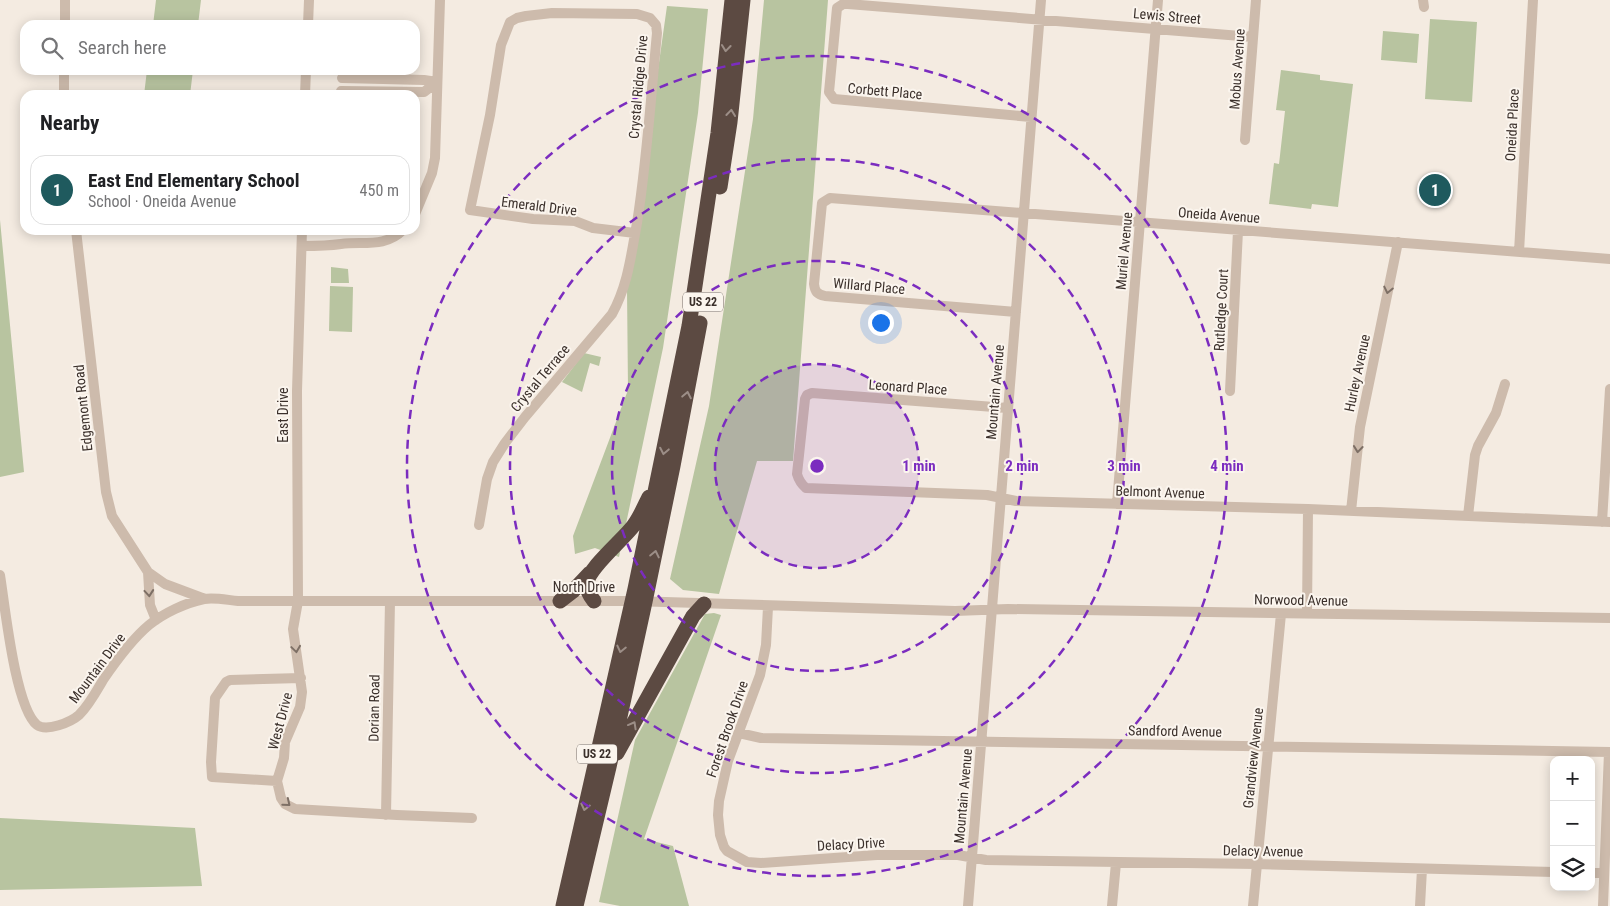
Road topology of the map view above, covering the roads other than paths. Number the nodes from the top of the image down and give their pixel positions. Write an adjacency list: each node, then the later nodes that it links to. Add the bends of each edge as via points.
1 (65, 0): 12 (street)
2 (309, 0): 13 (street)
3 (440, 0): 19 (street)
4 (732, 0): 45 (highway, US 22, one-way to 45, via 718,133 689,326)
5 (743, 0): 61 (highway, US 22, one-way to 5, via 694,359 730,122)
6 (1041, 0): 11 (street, Mountain Avenue)
7 (1158, 0): 14 (street, Muriel Avenue)
8 (1256, 0): 15 (street, Mobus Avenue)
9 (1533, 0): 36 (street, Oneida Place)
10 (840, 6): 11 (street, Lewis Street, via 848,4); 23 (street, Corbett Place, via 836,13 829,92 834,99)
11 (1039, 19): 14 (street, Lewis Street); 23 (street, Mountain Avenue)
12 (65, 20)
13 (308, 20)
14 (1156, 29): 15 (street, Lewis Street); 29 (street, Muriel Avenue)
15 (1254, 37): 24 (street, Mobus Avenue)
16 (64, 75): 20 (street)
17 (306, 75): 21 (street)
18 (342, 78): 19 (street)
19 (438, 82): 22 (street); 26 (street, via 436,158)
20 (64, 90)
21 (305, 90)
22 (420, 92)
23 (1031, 117): 28 (street, Mountain Avenue)
24 (1245, 140)
25 (825, 200): 28 (street, Oneida Avenue); 39 (street, Willard Place, via 820,210 814,284 818,294)
26 (420, 202)
27 (470, 210): 31 (street, Emerald Drive, via 575,221 593,228); 31 (street, Crystal Ridge Drive, via 501,45 510,22 516,18 552,13 637,14 650,18 657,33)
28 (1023, 214): 29 (street, Oneida Avenue); 39 (street, Mountain Avenue)
29 (1140, 223): 30 (street, Oneida Avenue); 47 (street, Muriel Avenue)
30 (1238, 231): 35 (street, Oneida Avenue); 42 (street, Rutledge Court)
31 (635, 233): 37 (street, Crystal Ridge Drive)
32 (77, 235): 53 (street, Edgemont Road, via 106,492 112,516)
33 (396, 235): 34 (street, via 378,243 341,244 332,240)
34 (302, 239): 57 (street, East Drive, via 297,391)
35 (1398, 242): 36 (street, Oneida Avenue); 49 (street, Hurley Avenue, one-way to 49, via 1360,428)
36 (1519, 252): 38 (street, Oneida Avenue)
37 (632, 254): 52 (street, Crystal Terrace, via 629,273 612,314 525,417 493,462)
38 (1610, 259)
39 (1016, 312): 44 (street, Mountain Avenue)
40 (1505, 384): 50 (street, via 1496,413 1475,455)
41 (1610, 389): 51 (street)
42 (1230, 391)
43 (807, 396): 44 (street, Leonard Place, via 812,393); 46 (street, Belmont Avenue, via 797,474 806,488)
44 (1007, 408): 46 (street, Mountain Avenue)
45 (659, 476): 54 (highway, via 633,527); 61 (highway, US 22)
46 (1001, 497): 47 (street, Belmont Avenue); 65 (street, Mountain Avenue)
47 (1117, 504): 48 (street, Belmont Avenue)
48 (1308, 509): 49 (street, Belmont Avenue); 67 (street)
49 (1351, 511): 50 (street, Belmont Avenue)
50 (1468, 516): 51 (street, Belmont Avenue)
51 (1606, 522)
52 (479, 525)
53 (148, 572): 56 (street, Edgemont Road, via 165,584); 69 (street, Edgemont Road, one-way to 69, via 150,605)
54 (591, 572): 59 (highway); 60 (highway, via 587,586)
55 (0, 576): 69 (street, Mountain Drive, via 21,694 39,726 44,728 66,724 79,715 127,649)
56 (205, 599): 57 (street, North Drive); 64 (street, North Drive)
57 (298, 601): 58 (street, North Drive); 70 (street, West Drive, one-way to 70, via 293,628)
58 (390, 601): 59 (street, North Drive); 77 (street, Dorian Road)
59 (560, 601): 60 (street, North Drive)
60 (594, 601): 61 (street, North Drive)
61 (638, 602): 62 (street, North Drive); 75 (highway, US 22); 87 (highway, US 22, one-way to 87)
62 (704, 604): 63 (street, North Drive); 75 (highway, one-way to 62, via 693,616)
63 (768, 607): 65 (street, North Drive); 71 (street, Forest Brook Drive, via 764,658)
64 (179, 608): 69 (street, Mountain Drive)
65 (991, 611): 66 (street, Norwood Avenue); 72 (street, Mountain Avenue)
66 (1281, 614): 67 (street, Norwood Avenue); 73 (street, Grandview Avenue)
67 (1307, 614): 68 (street, Norwood Avenue)
68 (1610, 618)
69 (156, 620)
70 (301, 678): 76 (street, West Drive, via 300,707 285,742); 76 (street, via 230,680 215,698 212,777)
71 (739, 733): 72 (street, Sandford Avenue, via 761,738); 79 (street, Forest Brook Drive, via 722,781 718,815 724,846)
72 (981, 741): 73 (street, Sandford Avenue); 80 (street, Mountain Avenue)
73 (1268, 746): 74 (street, Sandford Avenue); 82 (street, Grandview Avenue)
74 (1610, 752): 86 (street)
75 (609, 767): 88 (highway, US 22)
76 (278, 781): 77 (street, one-way to 77, via 281,798 295,809)
77 (386, 815): 78 (street)
78 (472, 818)
79 (733, 856): 80 (street, Delacy Drive, via 761,863 877,855 958,855)
80 (972, 858): 81 (street, Delacy Avenue); 89 (street, Mountain Avenue)
81 (1116, 863): 82 (street, Delacy Avenue); 90 (street)
82 (1256, 864): 83 (street, Delacy Avenue); 91 (street, Grandview Avenue)
83 (1422, 868): 84 (street, Delacy Avenue); 92 (street)
84 (1550, 872)
85 (1595, 873): 86 (street)
86 (1604, 873): 93 (street)
87 (563, 906)
88 (576, 906)
89 (968, 906)
90 (1112, 906)
91 (1253, 906)
92 (1420, 906)
93 (1603, 906)

